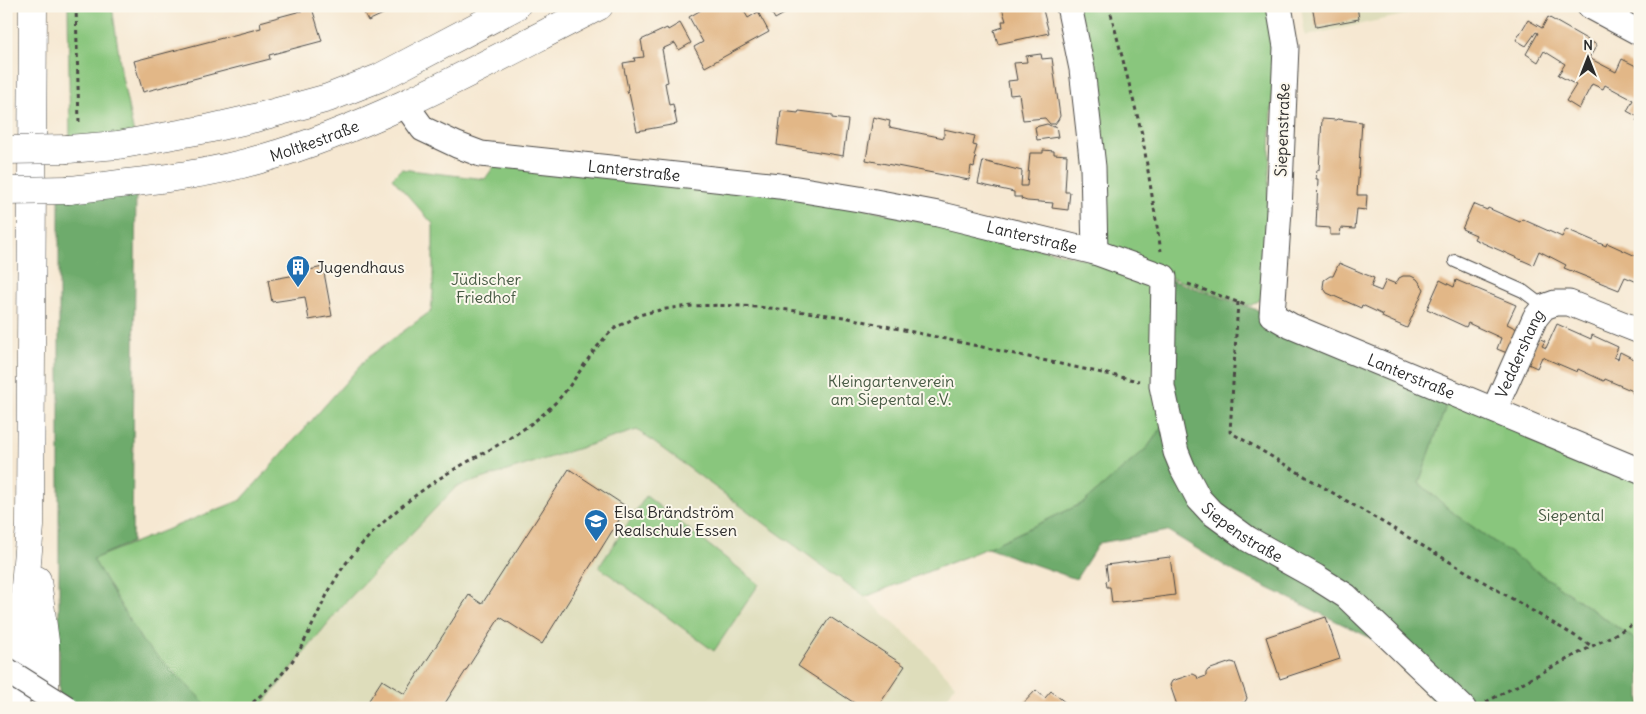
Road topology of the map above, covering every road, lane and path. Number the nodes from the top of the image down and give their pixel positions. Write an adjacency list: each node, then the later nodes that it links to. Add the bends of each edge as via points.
1 (33, 6): 24 (main road)
2 (76, 6): 11 (path)
3 (516, 6): 11 (main road, via 378,78 328,98 255,118 118,145)
4 (599, 6): 10 (main road, Moltkestraße)
5 (1069, 6): 14 (street, via 1082,69 1093,167)
6 (1109, 6): 16 (path, via 1142,134)
7 (1279, 6): 19 (street, Siepenstraße, via 1286,48)
8 (1590, 6): 9 (street)
9 (1640, 33)
10 (406, 104): 13 (main road, Moltkestraße, bridge, via 300,147 223,168 69,190); 14 (street, Lanterstraße, via 423,129 481,154 779,186 938,214)
11 (74, 138): 12 (main road, bridge)
12 (6, 150)
13 (6, 191)
14 (1095, 252): 16 (street, Lanterstraße)
15 (1455, 261): 18 (lane, via 1523,291)
16 (1164, 277): 17 (path); 21 (street, Siepenstraße)
17 (1238, 302): 19 (path); 26 (path, via 1230,432)
18 (1544, 307): 20 (street, Veddershang, via 1569,303); 22 (street, Veddershang, via 1535,318)
19 (1272, 315): 22 (street, Lanterstraße, via 1291,326)
20 (1640, 331)
21 (1162, 386): 28 (street, Siepenstraße, via 1179,460 1191,487 1211,512 1248,539 1346,596); 32 (path, via 844,317 722,306 676,307 641,314 613,330 594,351 564,395 525,429 447,474 378,527 346,563 296,654 276,682)
22 (1494, 410): 23 (street, Lanterstraße)
23 (1640, 471)
24 (30, 526): 29 (main road); 30 (main road, via 45,642)
25 (1640, 621): 26 (path)
26 (1592, 646): 28 (path)
27 (6, 670): 31 (street, bridge)
28 (1474, 706)
29 (15, 708)
30 (45, 708)
31 (66, 708)
32 (246, 708)

